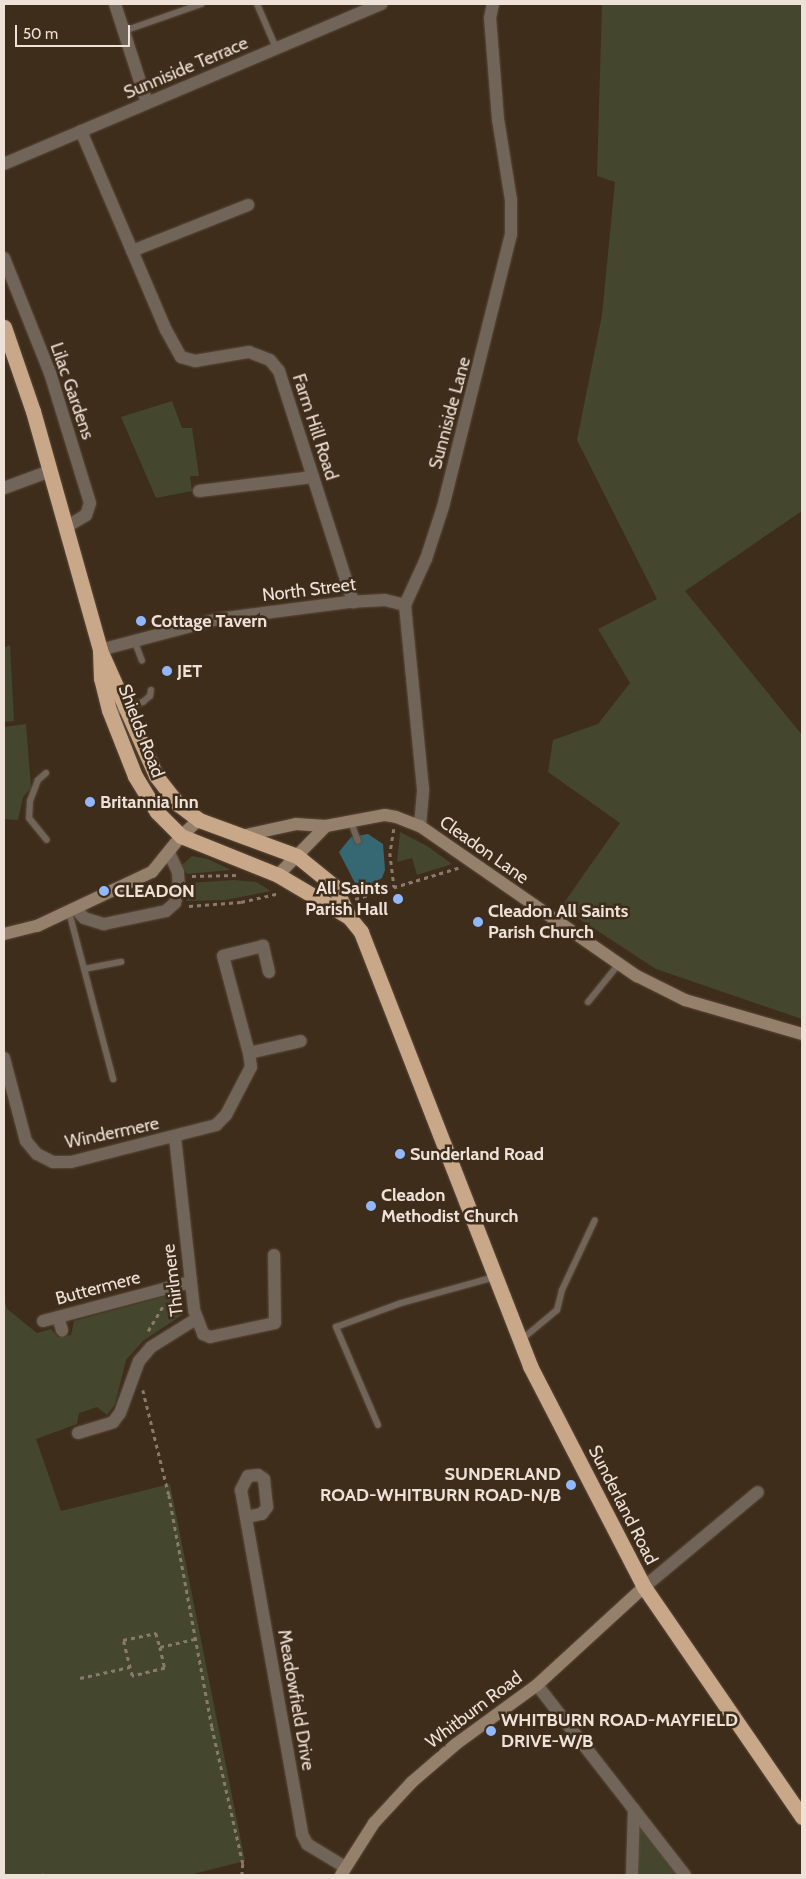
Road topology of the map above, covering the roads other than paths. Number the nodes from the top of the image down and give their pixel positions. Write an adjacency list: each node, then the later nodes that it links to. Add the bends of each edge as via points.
1 (115, 4): 6 (street)
2 (201, 4): 6 (lane)
3 (257, 4): 7 (lane)
4 (381, 4): 7 (street, Sunniside Terrace)
5 (493, 4): 21 (street, Sunniside Lane, via 490,18 498,119 512,200 511,235 443,507 426,559)
6 (124, 31): 8 (street)
7 (276, 48): 8 (street, Sunniside Terrace)
8 (147, 103): 9 (street, Sunniside Terrace)
9 (81, 131): 10 (street, Sunniside Terrace); 12 (street, Farm Hill Road)
10 (4, 164)
11 (248, 204): 12 (street)
12 (132, 252): 16 (street, Farm Hill Road, via 173,346 181,357 195,361 249,352 270,360 279,371)
13 (4, 258): 19 (street, Lilac Gardens, via 50,374 90,503 86,515)
14 (4, 327): 15 (highway, Shields Road)
15 (50, 471): 17 (street); 19 (highway, Shields Road)
16 (313, 477): 18 (street); 20 (street, Farm Hill Road)
17 (4, 488)
18 (199, 491)
19 (66, 527): 23 (highway, Shields Road)
20 (353, 602): 21 (street, North Street, via 385,600); 22 (street, North Street, via 218,619)
21 (405, 605): 32 (street, via 424,788)
22 (134, 640): 23 (street, North Street); 24 (lane)
23 (100, 650): 26 (highway, Shields Road); 27 (highway, Shields Road, via 102,678)
24 (142, 661)
25 (151, 690): 26 (lane, via 144,702)
26 (126, 709): 27 (lane); 29 (highway, Shields Road, via 156,776 178,804)
27 (111, 714): 33 (highway, Shields Road, via 135,776 157,812)
28 (46, 773): 35 (lane, via 38,780 30,801 29,818)
29 (199, 820): 33 (street); 34 (highway, Shields Road)
30 (351, 822): 31 (street, Cleadon Lane); 32 (street, Cleadon Lane, via 385,815); 36 (lane)
31 (326, 826): 34 (street, Cleadon Lane, via 296,824); 38 (street)
32 (420, 826): 45 (street, Cleadon Lane)
33 (181, 836): 37 (street); 39 (highway, Shields Road)
34 (241, 836): 38 (highway, Shields Road)
35 (47, 840)
36 (358, 841)
37 (169, 853): 40 (street, via 152,872); 40 (street, via 178,877 175,903 166,911 104,924 84,918)
38 (297, 856): 39 (street); 41 (highway, Shields Road, via 334,886)
39 (279, 881): 41 (highway, Shields Road)
40 (72, 910): 43 (street, via 37,926); 46 (lane)
41 (349, 917): 42 (highway, Shields Road)
42 (361, 932): 57 (highway, Sunderland Road)
43 (4, 934)
44 (121, 962): 46 (lane)
45 (618, 965): 48 (lane); 49 (street, Cleadon Lane, via 684,1000)
46 (84, 969): 53 (lane)
47 (269, 972): 51 (street, via 263,946 222,956)
48 (588, 1002)
49 (802, 1034)
50 (301, 1041): 51 (street)
51 (249, 1053): 54 (street, Windermere, via 251,1067 226,1115 216,1125)
52 (4, 1058): 54 (street, Windermere, via 26,1141 36,1154 53,1162 71,1162)
53 (113, 1079)
54 (175, 1137): 58 (street, Thirlmere)
55 (595, 1220): 63 (lane, via 562,1290 557,1310)
56 (274, 1255): 60 (street, Thirlmere, via 274,1323 210,1337 202,1334)
57 (495, 1277): 63 (highway, Sunderland Road); 64 (lane, via 401,1303 336,1327)
58 (191, 1282): 59 (street, Buttermere); 60 (street, Thirlmere)
59 (58, 1317): 61 (street, Buttermere); 62 (street)
60 (196, 1319): 65 (street, via 151,1347 137,1366 120,1413 113,1422 90,1423)
61 (43, 1320)
62 (62, 1330)
63 (520, 1341): 68 (highway, Sunderland Road)
64 (378, 1425)
65 (78, 1433)
66 (758, 1492): 68 (street)
67 (246, 1516): 72 (street, Meadowfield Drive, via 302,1834 307,1844)
68 (644, 1587): 69 (street, Whitburn Road); 71 (highway, Sunderland Road)
69 (537, 1684): 70 (street); 72 (street, Whitburn Road, via 456,1744 412,1782 374,1823)
70 (634, 1809): 73 (street); 74 (street)
71 (802, 1815)
72 (343, 1871)
73 (632, 1875)
74 (685, 1875)

